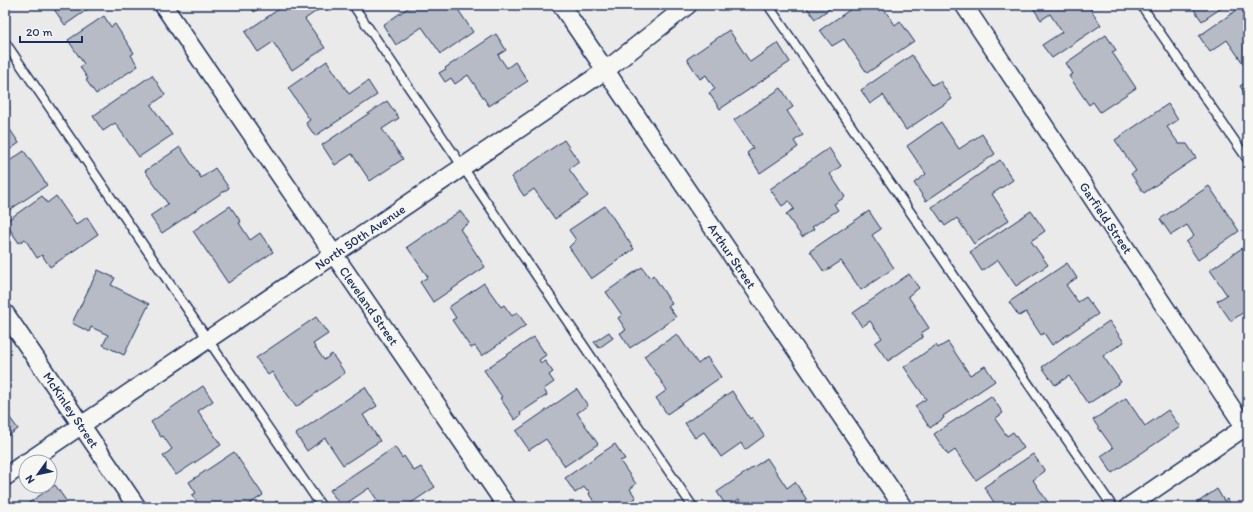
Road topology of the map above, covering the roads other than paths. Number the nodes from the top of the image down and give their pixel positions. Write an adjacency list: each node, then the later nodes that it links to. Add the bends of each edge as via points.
1 (163, 5): 12 (street, Cleveland Street)
2 (353, 5): 11 (lane)
3 (561, 5): 9 (street, Arthur Street)
4 (688, 5): 9 (street, North 50th Avenue)
5 (768, 5): 25 (lane)
6 (964, 5): 16 (street, Garfield Street)
7 (1141, 5): 10 (lane)
8 (5, 42): 14 (lane)
9 (606, 70): 11 (street, North 50th Avenue); 24 (street, Arthur Street)
10 (1248, 160)
11 (463, 167): 12 (street, North 50th Avenue); 23 (lane)
12 (334, 255): 14 (street, North 50th Avenue); 22 (street, Cleveland Street)
13 (5, 313): 15 (street, McKinley Street)
14 (207, 339): 15 (street, North 50th Avenue); 21 (lane)
15 (81, 424): 17 (street, North 50th Avenue); 20 (street, McKinley Street)
16 (1247, 428): 26 (street)
17 (38, 454)
18 (18, 468): 19 (street, North 50th Avenue)
19 (5, 477)
20 (137, 507)
21 (322, 507)
22 (508, 507)
23 (693, 507)
24 (903, 507)
25 (1113, 507)
26 (1128, 507)

